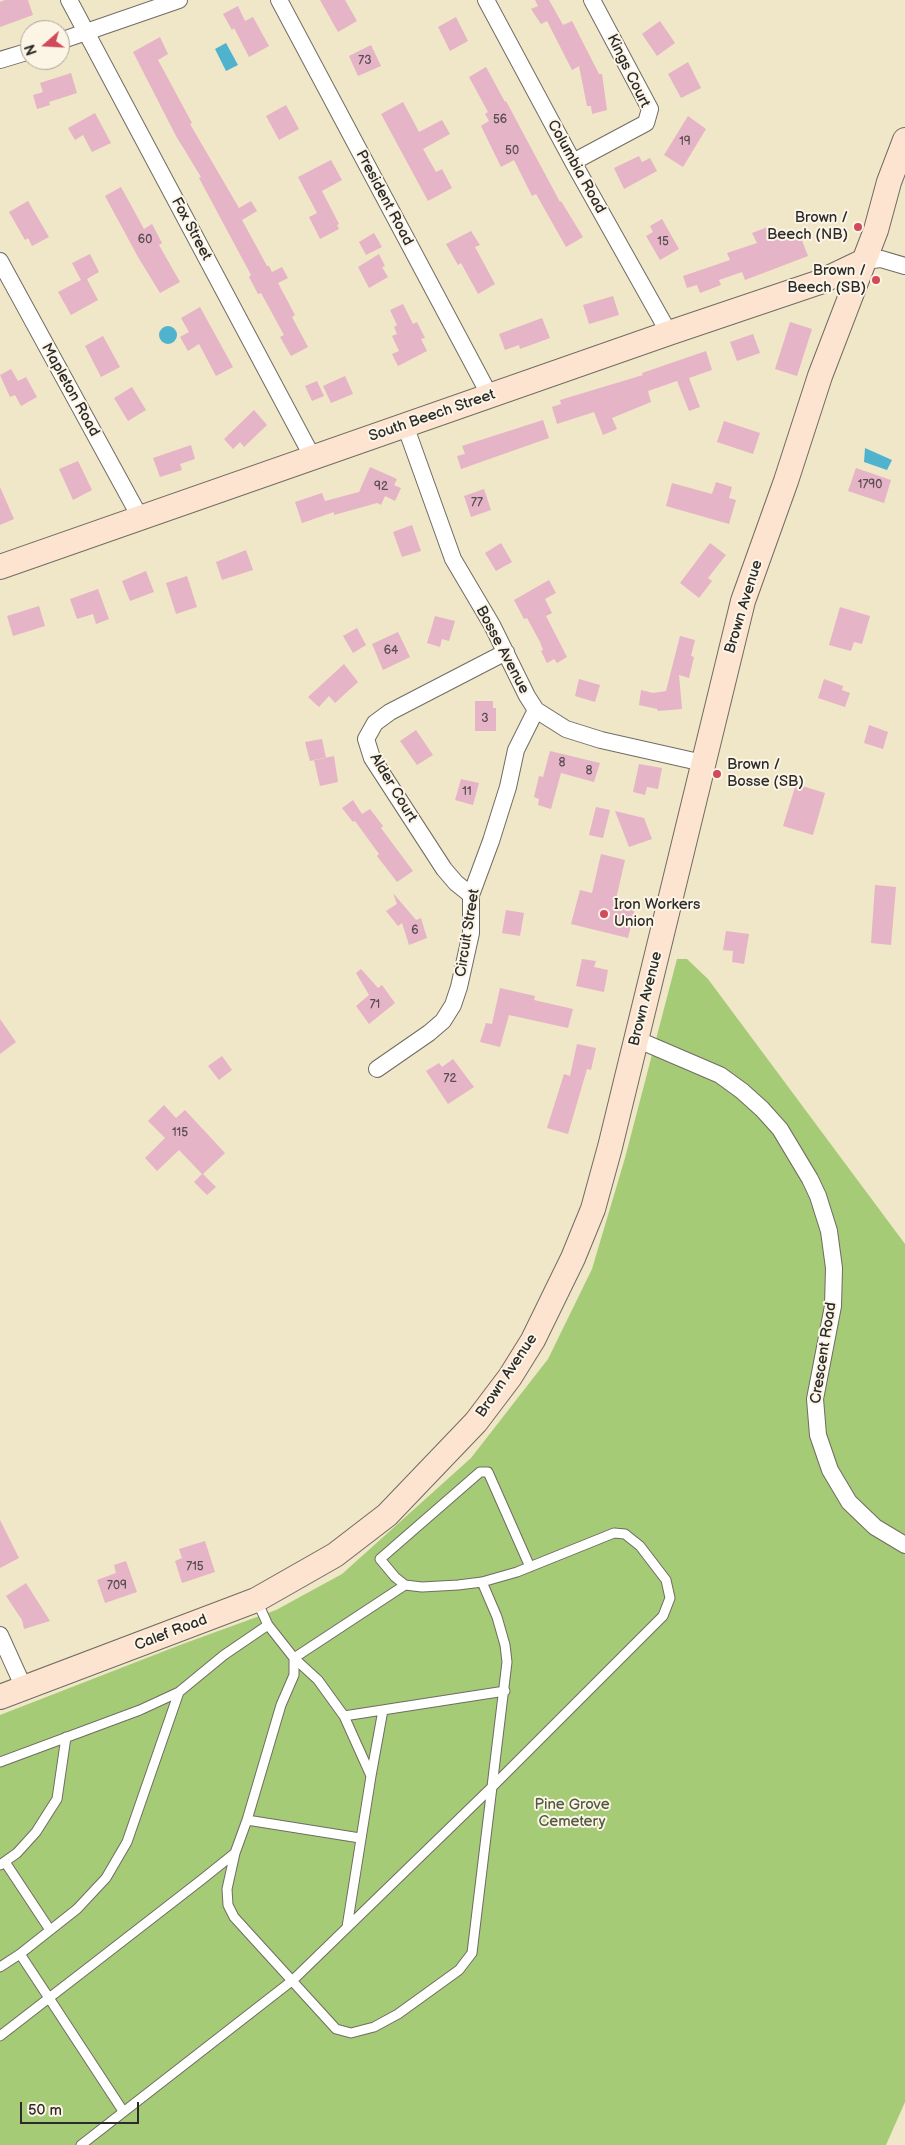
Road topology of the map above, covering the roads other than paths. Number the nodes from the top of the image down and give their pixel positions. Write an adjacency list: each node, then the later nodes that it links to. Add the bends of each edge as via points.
1 (69, 0): 6 (street, Fox Street)
2 (178, 0): 6 (street)
3 (279, 0): 18 (street, President Road)
4 (486, 0): 11 (street, Columbia Road)
5 (592, 0): 11 (street, Kings Court, via 650,109 646,123)
6 (86, 32): 7 (street); 20 (street, Fox Street)
7 (70, 38)
8 (20, 54): 9 (street)
9 (0, 60)
10 (905, 140): 13 (main road, Brown Avenue)
11 (573, 162): 17 (street, Columbia Road)
12 (905, 183): 13 (main road, Brown Avenue)
13 (876, 230): 15 (main road, Brown Avenue)
14 (0, 261): 21 (street, Mapleton Road)
15 (864, 261): 16 (street, via 881,259); 17 (main road, South Beech Street, via 820,282); 25 (main road, Brown Avenue, via 820,376 743,601)
16 (905, 266)
17 (669, 333): 18 (main road, South Beech Street)
18 (490, 396): 19 (main road, South Beech Street)
19 (405, 425): 20 (main road, South Beech Street); 23 (street, Bosse Avenue, via 453,559)
20 (313, 458): 21 (main road, South Beech Street)
21 (141, 519): 22 (main road, South Beech Street)
22 (0, 567)
23 (506, 652): 24 (street, Bosse Avenue); 26 (street, Alder Court, via 390,712 375,723 366,739 372,758 444,869)
24 (536, 710): 25 (street, Bosse Avenue, via 566,729); 26 (street, Circuit Street, via 516,750 508,788)
25 (703, 763): 27 (main road, Brown Avenue)
26 (471, 895): 28 (street, Circuit Street, via 471,933 452,1004 443,1020 429,1033)
27 (636, 1039): 29 (street, Crescent Road, via 720,1074 762,1109 780,1129 806,1170 829,1231 834,1268 833,1306 815,1399 818,1435 830,1470 848,1502 875,1527); 30 (main road, Brown Avenue, via 593,1209 533,1340 476,1422 387,1515)
28 (377, 1069)
29 (905, 1545)
30 (335, 1555): 34 (main road, Calef Road)
31 (530, 1567): 32 (lane); 33 (lane, via 488,1472 480,1472 380,1559); 47 (lane, via 614,1533 625,1534 640,1546 666,1580 670,1598 663,1616)
32 (482, 1582): 33 (lane, via 422,1588); 39 (lane, via 505,1645)
33 (405, 1585): 37 (lane)
34 (256, 1600): 35 (lane); 38 (main road, Calef Road)
35 (268, 1626): 37 (lane); 40 (lane, via 224,1655)
36 (0, 1636): 38 (street)
37 (294, 1658): 43 (lane, via 318,1680); 48 (lane, via 294,1675 280,1705)
38 (24, 1688): 41 (main road, Calef Road)
39 (505, 1691): 42 (lane); 47 (lane)
40 (179, 1692): 44 (lane); 53 (lane, via 127,1842 106,1878 77,1909)
41 (0, 1697)
42 (383, 1710): 43 (lane); 46 (lane)
43 (344, 1716): 46 (lane)
44 (66, 1737): 45 (lane); 51 (lane, via 57,1799 36,1832)
45 (0, 1762)
46 (371, 1776): 49 (lane)
47 (491, 1788): 52 (lane); 56 (lane, via 472,1953 459,1970 398,2014 374,2027 351,2033 336,2028)
48 (247, 1820): 49 (lane); 50 (lane)
49 (360, 1838): 52 (lane)
50 (235, 1853): 56 (lane, via 227,1889 228,1905 234,1917); 57 (lane)
51 (3, 1864): 53 (lane)
52 (347, 1927): 56 (lane)
53 (50, 1930): 54 (lane)
54 (20, 1954): 55 (lane); 57 (lane)
55 (0, 1967)
56 (293, 1980): 59 (lane)
57 (49, 1998): 58 (lane); 59 (lane)
58 (0, 2036)
59 (123, 2111): 60 (lane)
60 (81, 2145)

